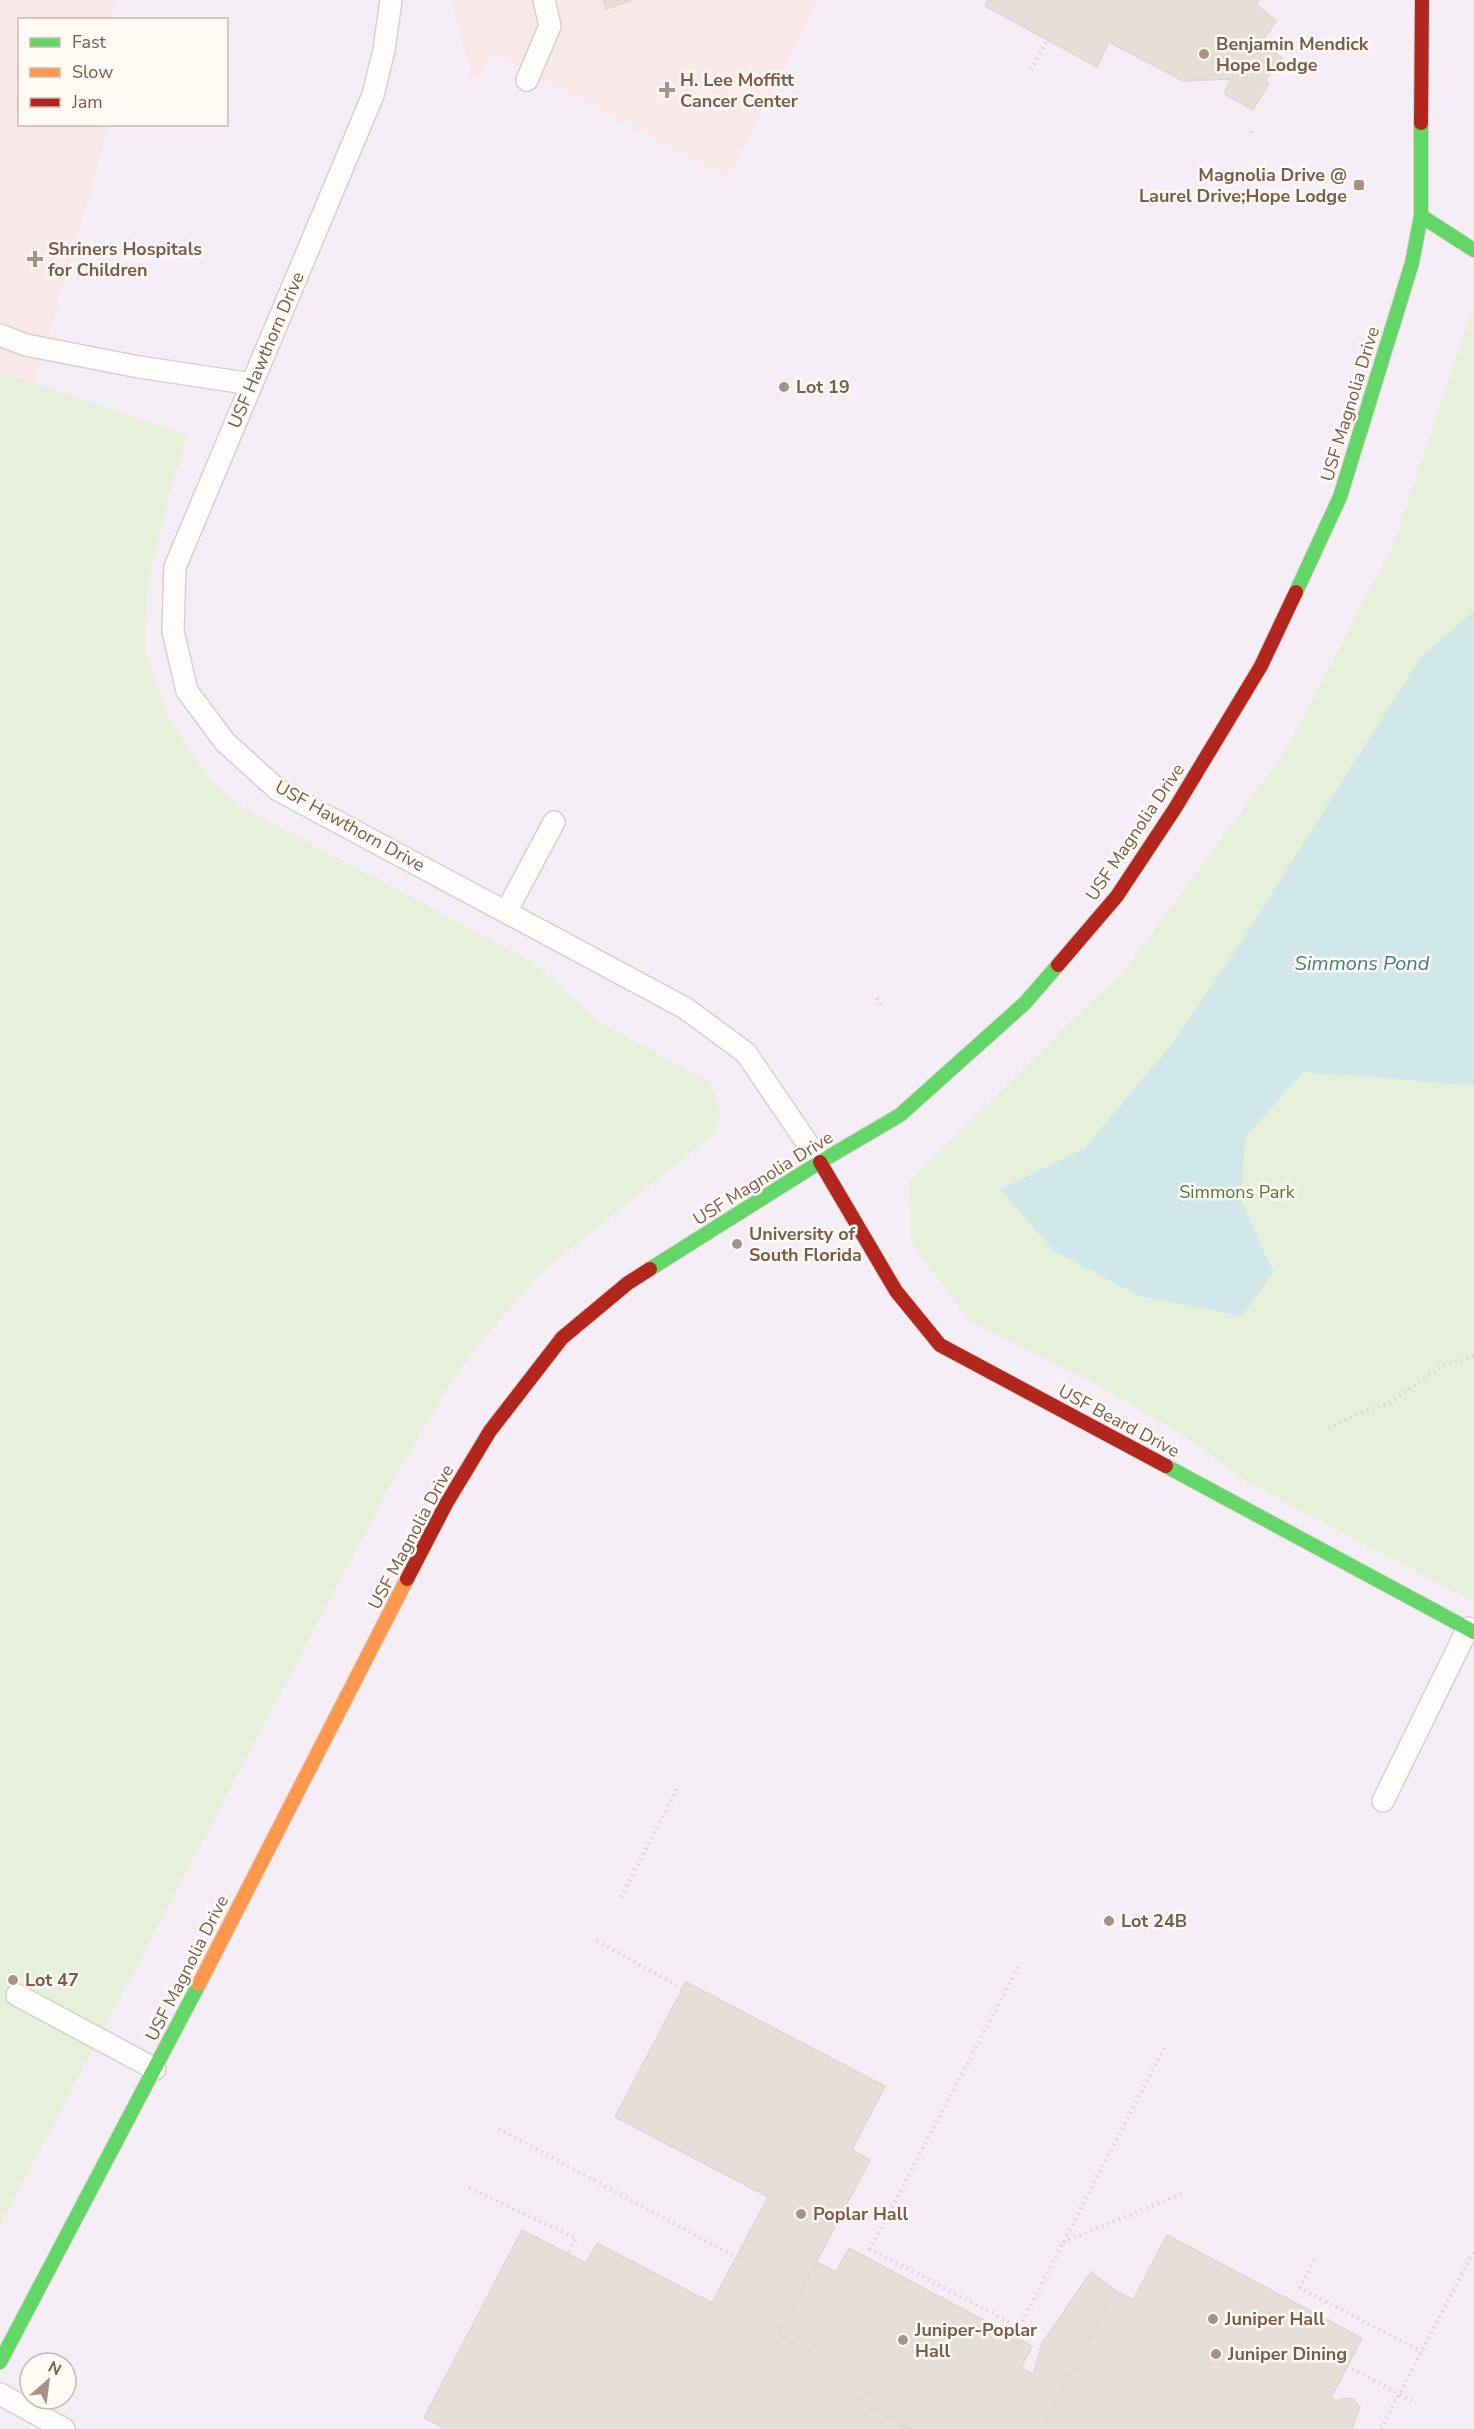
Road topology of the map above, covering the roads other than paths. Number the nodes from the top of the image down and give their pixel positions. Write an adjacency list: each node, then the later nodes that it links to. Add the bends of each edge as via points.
1 (391, 0): 8 (lane, USF Hawthorn Drive, via 373,95)
2 (544, 0): 4 (lane, via 550,26)
3 (1422, 0): 5 (street, USF Magnolia Drive)
4 (527, 80)
5 (1421, 216): 6 (street); 11 (street, USF Magnolia Drive, via 1412,263 1340,497 1261,666 1174,810 1117,897 1025,1004 900,1115)
6 (1474, 250)
7 (0, 335): 8 (lane, via 27,345)
8 (252, 384): 10 (lane, USF Hawthorn Drive, via 175,567 173,631 187,691 225,742 278,790)
9 (554, 822): 10 (lane)
10 (506, 912): 11 (lane, USF Hawthorn Drive, via 685,1008 746,1053)
11 (820, 1162): 12 (street, USF Beard Drive, via 896,1291 940,1345); 15 (street, USF Magnolia Drive, via 628,1283 562,1338 490,1431 446,1504)
12 (1471, 1630): 13 (lane)
13 (1383, 1801)
14 (16, 1995): 15 (lane)
15 (155, 2069): 16 (street, USF Magnolia Drive)
16 (0, 2362)
17 (0, 2394): 18 (lane)
18 (64, 2429)

